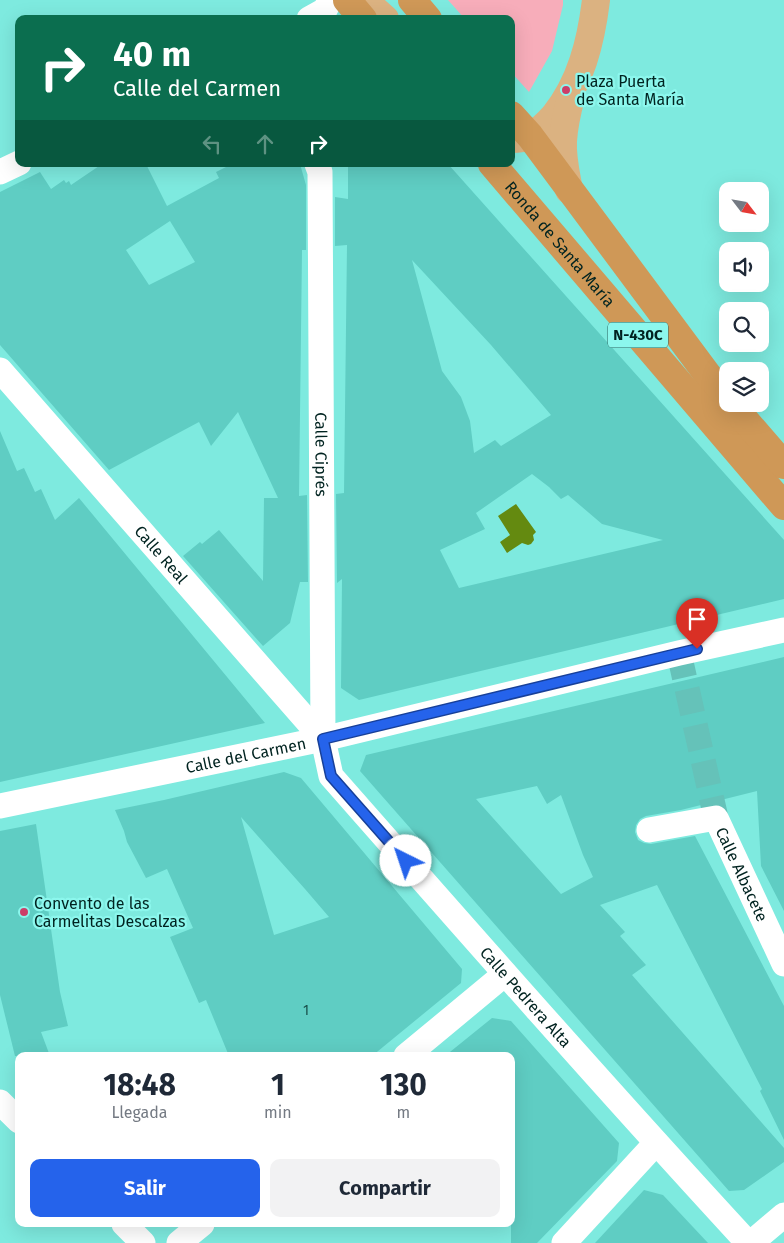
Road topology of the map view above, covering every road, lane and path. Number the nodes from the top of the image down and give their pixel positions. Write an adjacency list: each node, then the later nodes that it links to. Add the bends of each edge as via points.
1 (330, 0): 6 (street, via 325,10)
2 (346, 0): 7 (highway)
3 (364, 0): 8 (main road)
4 (412, 0): 9 (highway)
5 (596, 0): 10 (main road, via 584,59)
6 (316, 15)
7 (359, 15)
8 (381, 15)
9 (425, 15)
10 (573, 87): 12 (main road, via 546,126); 17 (main road, via 563,143)
11 (515, 125): 12 (highway, N-430C)
12 (520, 138): 17 (highway, Ronda de Santa María / N-430C)
13 (15, 165): 16 (street)
14 (495, 167): 22 (highway, Ronda de Santa María / N-430C)
15 (319, 168): 24 (street, Calle Ciprés)
16 (0, 172)
17 (569, 190): 19 (highway, Ronda de Santa María / N-430C)
18 (0, 370): 24 (street, Calle Real)
19 (719, 390)
20 (738, 412): 21 (highway)
21 (784, 465)
22 (784, 506)
23 (784, 630): 24 (street, Calle del Carmen)
24 (323, 739): 25 (street, Calle del Carmen); 28 (street, Calle Pedrera Alta, via 331,776)
25 (0, 806)
26 (649, 830): 27 (street, Calle Albacete, via 716,818)
27 (784, 964)
28 (506, 974): 29 (street); 32 (street, Calle Pedrera Alta)
29 (411, 1052)
30 (0, 1102): 31 (street)
31 (15, 1117)
32 (656, 1143): 38 (street); 39 (street, Calle Pedrera Alta)
33 (784, 1216): 39 (street)
34 (127, 1227): 36 (street)
35 (198, 1227): 37 (street)
36 (144, 1243)
37 (179, 1243)
38 (564, 1243)
39 (749, 1243)

